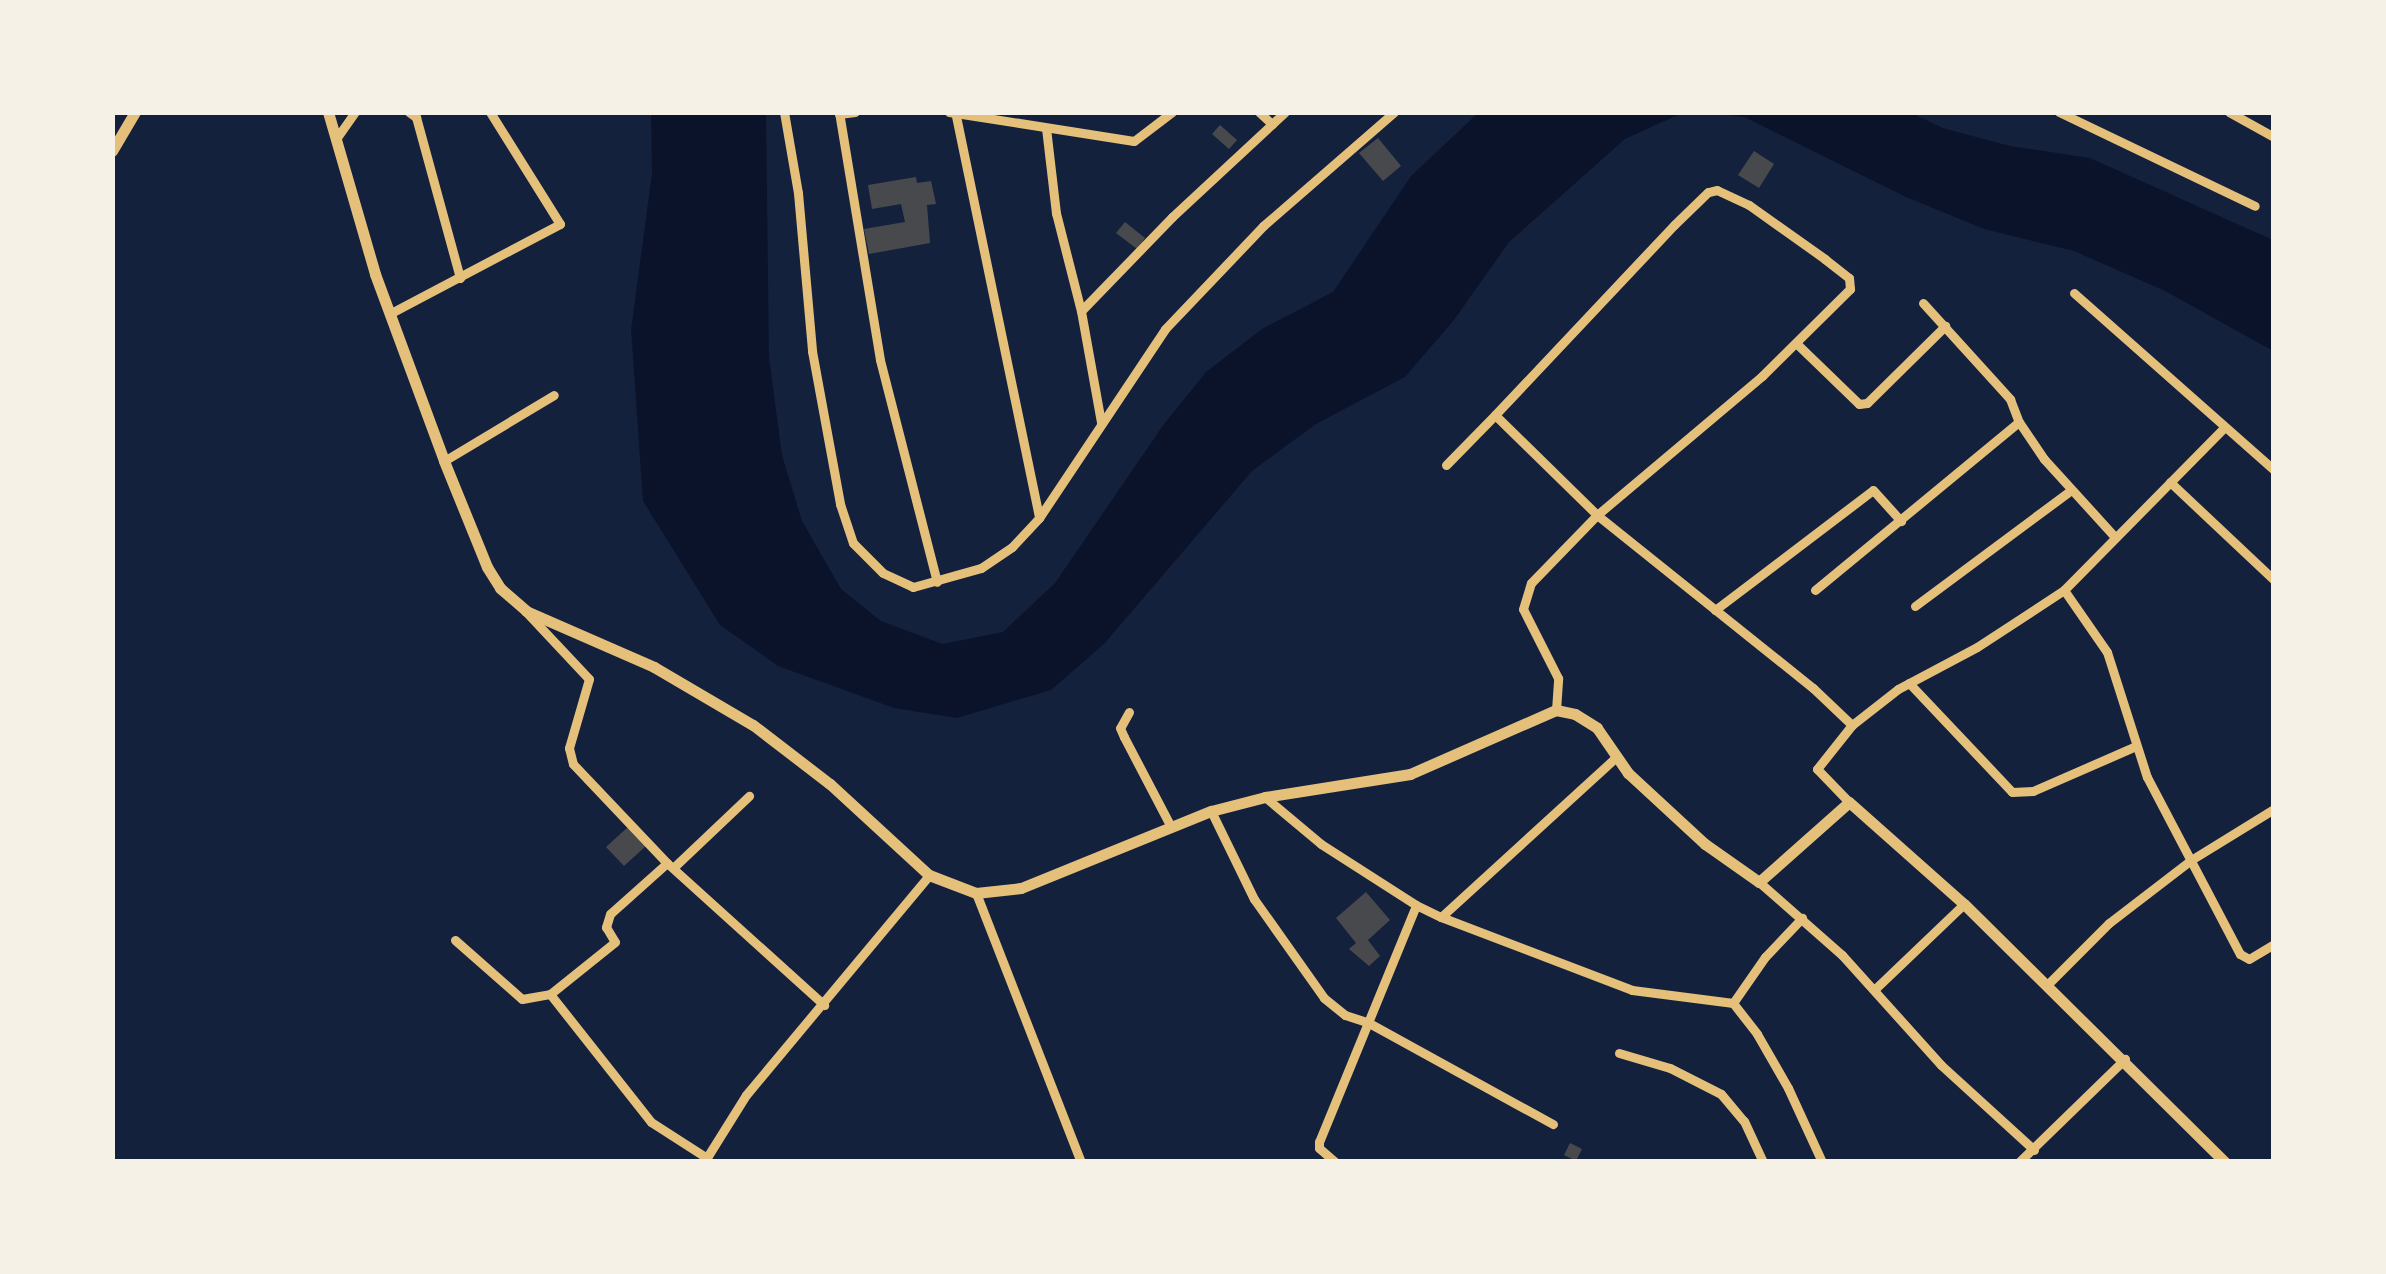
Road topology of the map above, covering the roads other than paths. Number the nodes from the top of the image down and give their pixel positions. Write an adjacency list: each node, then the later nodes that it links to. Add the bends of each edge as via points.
1 (135, 112): 21 (street)
2 (328, 112): 20 (street)
3 (354, 112): 20 (street)
4 (428, 112): 16 (street)
5 (490, 112): 23 (street, via 560,224)
6 (784, 112): 45 (street, via 812,350 840,504 854,543 883,573 913,586)
7 (855, 112): 13 (street)
8 (1172, 112): 18 (street, via 1134,141)
9 (1259, 112): 17 (street)
10 (1285, 112): 17 (street)
11 (2059, 112): 22 (street)
12 (2229, 112): 19 (street)
13 (839, 113): 45 (street, via 880,360)
14 (953, 114): 18 (street); 41 (street)
15 (1388, 114): 32 (street, via 1222,265 1165,329)
16 (412, 115): 23 (street)
17 (1272, 124): 26 (street)
18 (1046, 128): 26 (street, via 1056,213)
19 (2274, 137)
20 (336, 139): 27 (street)
21 (112, 151)
22 (2255, 206)
23 (460, 278): 27 (street)
24 (2074, 293): 34 (street)
25 (1922, 303): 28 (street)
26 (1082, 312): 32 (street)
27 (390, 313): 35 (street)
28 (1944, 326): 29 (street, via 1859,404); 33 (street, via 2010,399)
29 (1797, 344): 31 (street, via 1852,283 1727,192 1708,192); 40 (street)
30 (554, 395): 35 (street)
31 (1495, 416): 36 (street); 40 (street)
32 (1100, 422): 41 (street)
33 (2019, 422): 39 (street); 42 (street)
34 (2224, 428): 37 (street); 38 (street)
35 (444, 461): 50 (street, via 487,567)
36 (1446, 465)
37 (2274, 470)
38 (2170, 482): 43 (street); 44 (street)
39 (2071, 490): 43 (street); 48 (street)
40 (1597, 515): 49 (street); 52 (street, via 1531,584 1523,609 1558,678)
41 (1039, 518): 45 (street, via 1000,558)
42 (1901, 521): 46 (street); 49 (street, via 1874,490)
43 (2114, 536): 47 (street)
44 (2274, 580)
45 (937, 582)
46 (1815, 590)
47 (2064, 590): 51 (street); 55 (street, via 2107,652)
48 (1915, 606)
49 (1715, 610): 54 (street)
50 (526, 611): 64 (street, via 590,679 569,748 573,764); 65 (street, via 654,667 752,725 830,784)
51 (1909, 683): 54 (street); 55 (street, via 2012,792 2033,791)
52 (1556, 710): 56 (street, via 1583,716); 58 (street, via 1410,774)
53 (1129, 712): 62 (street, via 1120,728)
54 (1852, 725): 59 (street, via 1817,768)
55 (2136, 746): 63 (street)
56 (1616, 757): 66 (street, via 1704,844); 70 (street)
57 (749, 796): 64 (street)
58 (1265, 797): 61 (street); 69 (street, via 1321,844)
59 (1849, 802): 66 (street); 68 (street)
60 (2274, 808): 63 (street)
61 (1211, 811): 62 (street); 79 (street, via 1245,883 1324,998)
62 (1172, 827): 67 (street, via 1052,879)
63 (2191, 860): 73 (street, via 2242,957 2251,959); 74 (street, via 2109,923)
64 (670, 865): 76 (street, via 610,914 606,926 615,942); 78 (street)
65 (928, 875): 67 (street); 78 (street)
66 (1759, 882): 71 (street)
67 (976, 894): 85 (street)
68 (1964, 904): 74 (street); 75 (street)
69 (1416, 906): 70 (street); 79 (street)
70 (1441, 917): 77 (street, via 1632,990)
71 (1802, 918): 75 (street); 77 (street)
72 (455, 940): 76 (street, via 522,999)
73 (2274, 944)
74 (2048, 984): 81 (street)
75 (1875, 988): 83 (street, via 1979,1104)
76 (550, 994): 84 (street, via 651,1122)
77 (1732, 1003): 88 (street, via 1788,1088)
78 (824, 1005): 84 (street, via 746,1095)
79 (1369, 1023): 82 (street); 86 (street, via 1319,1142)
80 (1619, 1053): 87 (street, via 1722,1094)
81 (2124, 1059): 83 (street); 90 (street)
82 (1553, 1124)
83 (2034, 1150): 89 (street)
84 (706, 1160)
85 (1080, 1162)
86 (1335, 1162)
87 (1763, 1162)
88 (1822, 1162)
89 (2020, 1162)
90 (2225, 1162)

